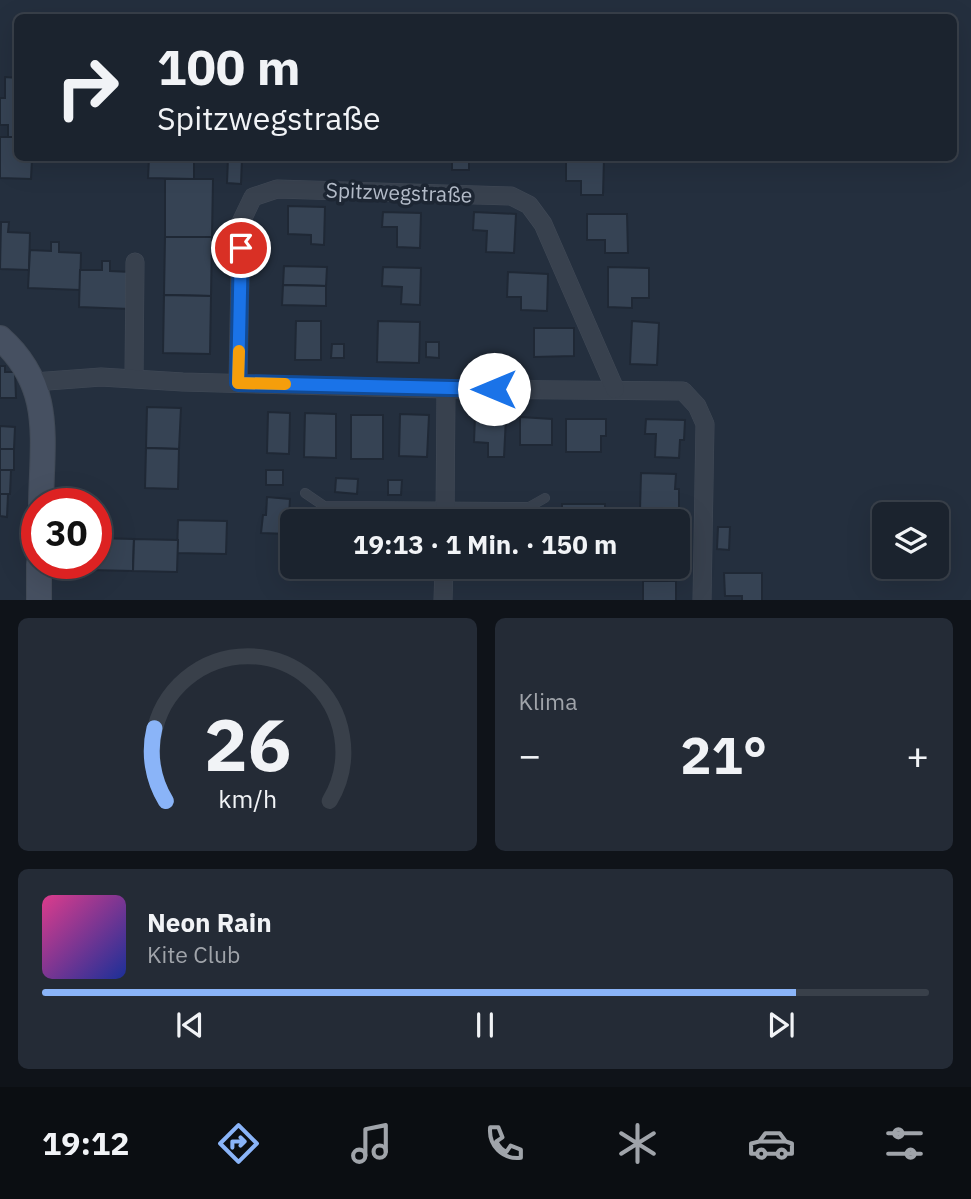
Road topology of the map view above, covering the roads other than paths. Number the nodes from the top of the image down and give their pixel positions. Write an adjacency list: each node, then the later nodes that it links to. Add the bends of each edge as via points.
1 (135, 262): 3 (street)
2 (0, 338): 4 (street, via 21,359)
3 (134, 377): 4 (street); 5 (street)
4 (34, 382): 8 (street, via 41,404)
5 (238, 383): 6 (street); 7 (street, Spitzwegstraße, via 241,222 253,197 277,190 511,197 529,205 543,224)
6 (446, 389): 7 (street); 12 (street)
7 (615, 389): 18 (street, via 683,391 705,424)
8 (41, 488)
9 (305, 493): 11 (lane, via 324,506)
10 (545, 498): 13 (lane, via 529,507)
11 (369, 509)
12 (445, 509)
13 (505, 509)
14 (39, 579): 16 (street)
15 (444, 579): 17 (street)
16 (39, 600)
17 (443, 600)
18 (702, 600)

